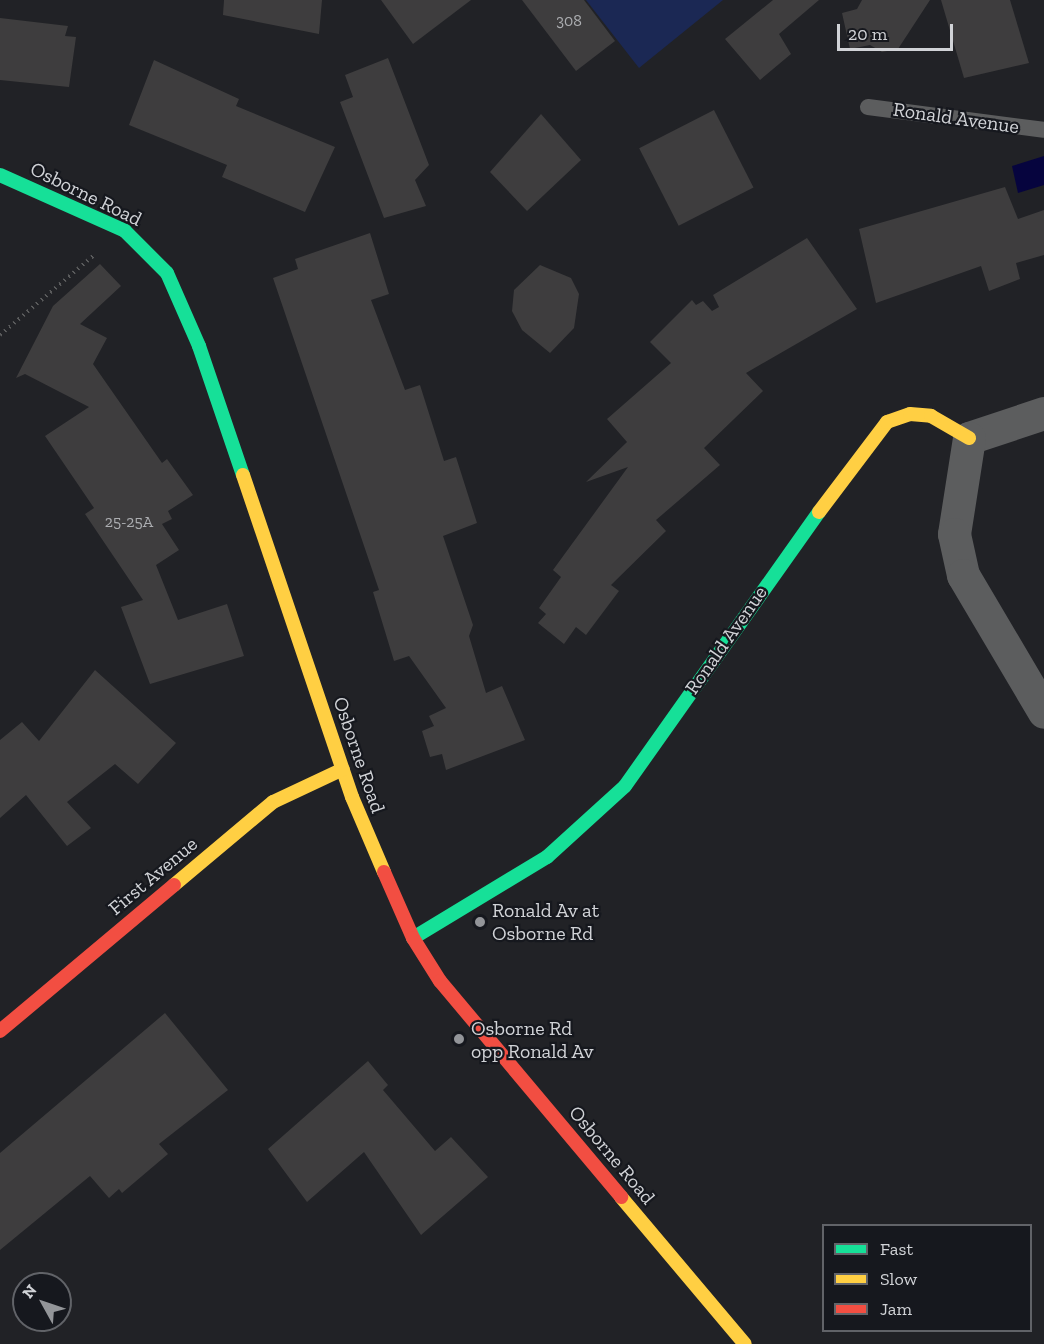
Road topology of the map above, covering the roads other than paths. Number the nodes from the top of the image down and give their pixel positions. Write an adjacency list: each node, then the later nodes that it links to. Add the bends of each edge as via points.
1 (868, 107): 2 (lane, Ronald Avenue)
2 (1044, 130)
3 (0, 175): 7 (street, Osborne Road, via 125,231 167,273 199,346)
4 (1044, 413): 5 (street)
5 (969, 438): 6 (street, via 955,523 957,555 963,575); 8 (street, Ronald Avenue, via 931,416 910,414 887,422 774,571 625,786 547,857)
6 (1044, 712)
7 (343, 769): 8 (street, Osborne Road); 9 (street, First Avenue, via 273,802)
8 (413, 938): 10 (street, Osborne Road, via 440,981)
9 (0, 1031)
10 (745, 1344)

